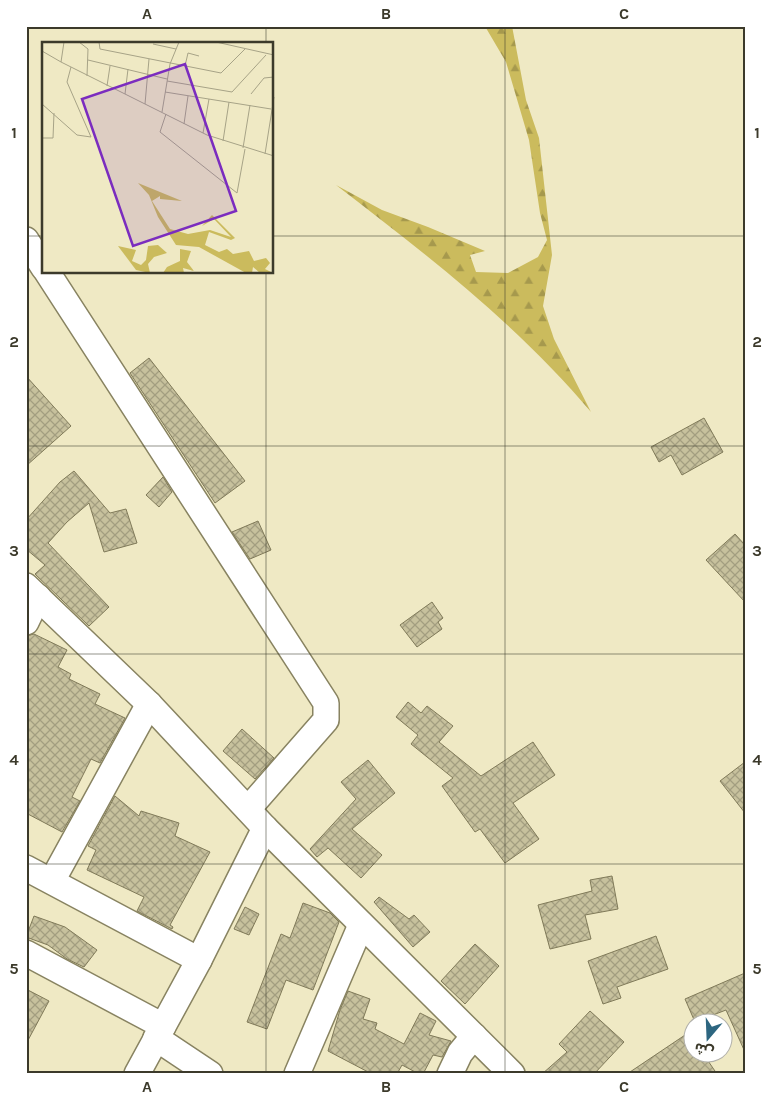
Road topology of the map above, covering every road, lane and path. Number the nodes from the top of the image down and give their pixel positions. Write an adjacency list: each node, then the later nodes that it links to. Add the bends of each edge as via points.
1 (26, 240): 2 (street)
2 (42, 265)
3 (47, 274): 7 (street, via 326,703 326,720)
4 (32, 591): 5 (street); 6 (street)
5 (26, 622)
6 (149, 704): 7 (street); 10 (street)
7 (248, 808): 8 (street)
8 (265, 828): 11 (street); 13 (street)
9 (26, 868): 10 (street)
10 (52, 881): 13 (street)
11 (361, 925): 15 (street); 18 (street)
12 (26, 953): 14 (street)
13 (199, 960): 14 (street)
14 (160, 1032): 16 (street); 17 (street)
15 (474, 1036): 19 (street, via 460,1053); 20 (street)
16 (137, 1074)
17 (210, 1074)
18 (297, 1074)
19 (450, 1074)
20 (512, 1074)

